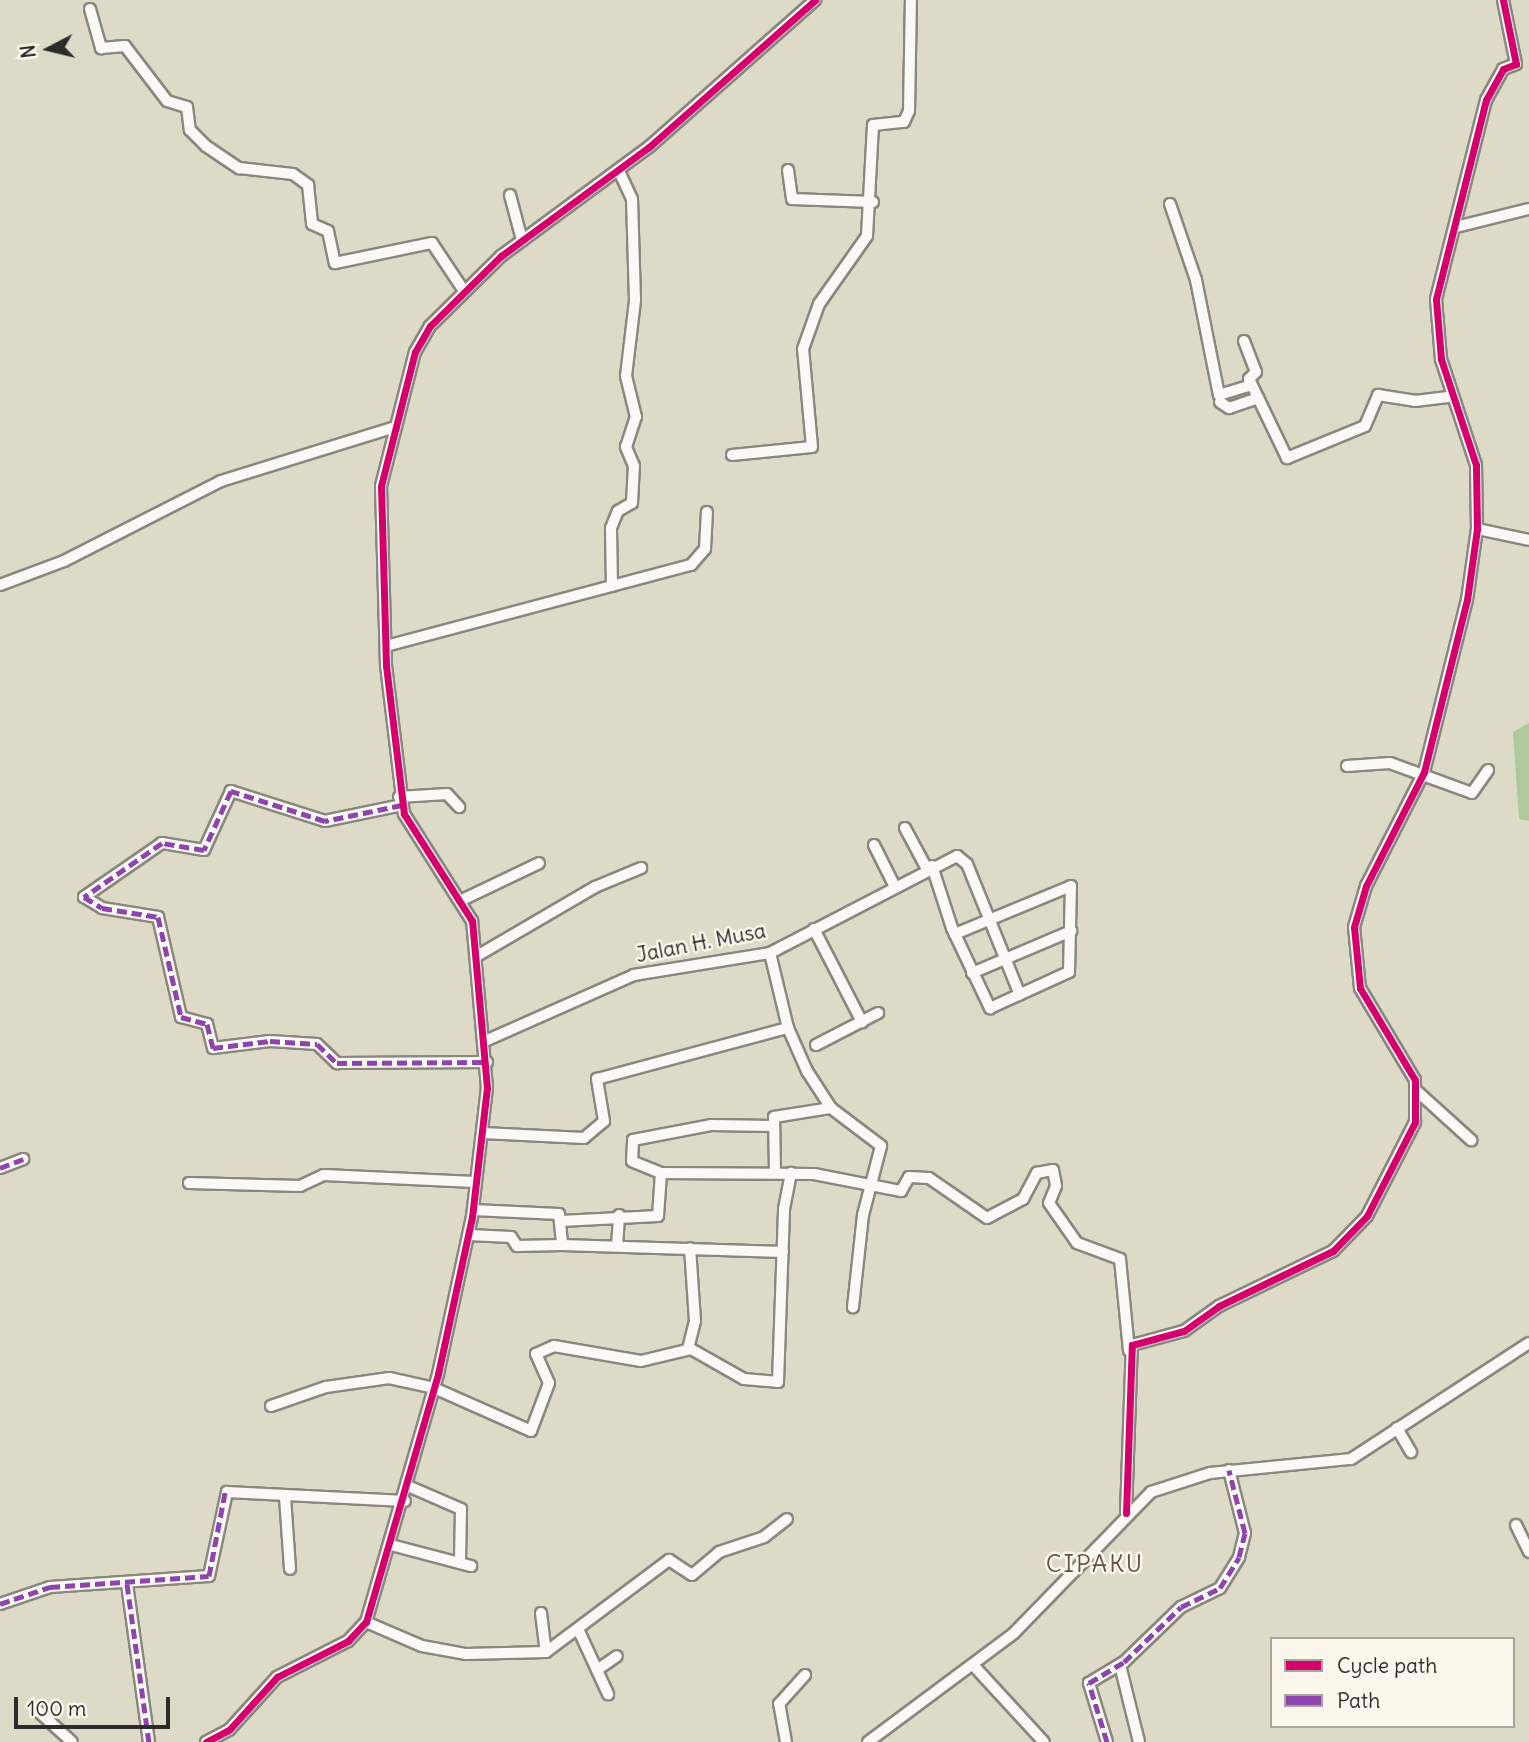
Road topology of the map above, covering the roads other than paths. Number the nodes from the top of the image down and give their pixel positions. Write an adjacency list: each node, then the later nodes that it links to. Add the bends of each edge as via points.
1 (815, 0): 8 (street)
2 (911, 0): 10 (street, via 911,101 904,122 873,125)
3 (1503, 0): 5 (street)
4 (90, 9): 15 (street, via 100,48 125,46 167,102 187,107 192,132 239,168 293,174 307,185 312,224 328,231 337,265 432,243)
5 (1516, 64): 6 (street); 13 (street, via 1503,69 1486,100)
6 (1529, 65)
7 (788, 170): 10 (street, via 792,199)
8 (619, 171): 14 (street); 27 (street, via 632,199 635,300 626,376 636,417 626,447 634,462 632,503 618,510 611,528)
9 (510, 195): 14 (street)
10 (873, 202): 22 (street, via 867,236 819,304 803,349 811,449)
11 (1170, 204): 17 (street, via 1195,276 1219,395)
12 (1529, 209): 13 (street)
13 (1456, 227): 18 (street, via 1436,299)
14 (522, 240): 15 (street)
15 (464, 291): 21 (street, via 419,341)
16 (1244, 341): 17 (street, via 1256,372)
17 (1251, 384): 19 (street)
18 (1450, 397): 19 (street, via 1411,401 1395,393 1378,395 1365,426 1290,459); 24 (street, via 1476,465)
19 (1258, 398): 20 (street, via 1229,408)
20 (1220, 402)
21 (392, 428): 26 (street, via 221,481 64,561); 28 (street, via 381,486)
22 (732, 454)
23 (707, 512): 27 (street, via 705,549 698,561)
24 (1477, 529): 25 (street); 31 (street, via 1454,662)
25 (1529, 540)
26 (0, 585)
27 (612, 586): 28 (street)
28 (386, 646): 32 (street)
29 (1347, 766): 31 (street, via 1390,763)
30 (1488, 770): 31 (street, via 1472,793)
31 (1424, 772): 56 (street, via 1366,886 1354,927 1360,988 1402,1052)
32 (400, 801): 33 (street, via 447,794); 40 (street); 55 (street, via 325,821 230,790 204,850 162,843 84,897 102,908 158,917 181,1017 207,1024 213,1048 270,1041 317,1044 337,1063)
33 (459, 807)
34 (905, 828): 37 (street)
35 (874, 845): 39 (street)
36 (539, 863): 40 (street)
37 (930, 867): 39 (street, Jalan H. Musa); 41 (street, Jalan H. Musa, via 957,856 967,864); 44 (street)
38 (641, 868): 46 (street, via 595,887)
39 (894, 885): 42 (street, Jalan H. Musa)
40 (464, 899): 46 (street)
41 (990, 919): 43 (street, via 1071,886); 44 (street); 47 (street)
42 (814, 929): 45 (street, Jalan H. Musa); 51 (street)
43 (1071, 931): 47 (street); 49 (street, via 1069,972)
44 (955, 934): 48 (street)
45 (771, 953): 52 (street); 53 (street, Jalan H. Musa, via 634,975)
46 (477, 956): 53 (street)
47 (1004, 960): 48 (street); 49 (street)
48 (972, 973): 49 (street, via 988,1007)
49 (1020, 995)
50 (878, 1013): 51 (street)
51 (862, 1022): 54 (street)
52 (788, 1028): 57 (street); 59 (street, via 597,1079 604,1121 584,1138)
53 (485, 1041): 55 (street)
54 (816, 1045)
55 (487, 1062): 59 (street)
56 (1418, 1092): 60 (street); 80 (street, via 1401,1154 1351,1237 1308,1268 1219,1306 1184,1331 1140,1339)
57 (831, 1108): 58 (street, via 776,1116); 68 (street, via 881,1146)
58 (773, 1126): 63 (street); 64 (street, via 711,1125 633,1140 632,1161)
59 (483, 1133): 66 (street)
60 (1471, 1140)
61 (23, 1159): 62 (street)
62 (0, 1168)
63 (775, 1172): 64 (street); 65 (street)
64 (661, 1173): 70 (street, via 661,1214)
65 (791, 1173): 68 (street); 76 (street)
66 (475, 1182): 67 (street, via 324,1175 300,1186); 69 (street)
67 (189, 1183)
68 (870, 1186): 77 (street); 80 (street, via 900,1191 909,1177 929,1178 987,1218 1022,1200 1048,1170 1056,1183 1049,1203 1077,1243 1120,1259)
69 (473, 1210): 71 (street, via 557,1213); 72 (street)
70 (619, 1215): 71 (street); 74 (street)
71 (561, 1221): 73 (street)
72 (469, 1235): 73 (street, via 512,1237 517,1246); 81 (street)
73 (562, 1245): 74 (street)
74 (617, 1246): 75 (street)
75 (690, 1248): 76 (street); 79 (street, via 695,1321)
76 (783, 1252): 79 (street, via 780,1380 744,1379)
77 (853, 1307)
78 (1527, 1348): 83 (street)
79 (688, 1349): 81 (street, via 641,1361 541,1348 535,1360 549,1383 531,1431)
80 (1129, 1351): 89 (street)
81 (434, 1388): 82 (street, via 379,1378); 86 (street)
82 (271, 1406)
83 (1397, 1428): 84 (street); 85 (street, via 1340,1463)
84 (1411, 1452)
85 (1229, 1470): 89 (street, via 1167,1485); 104 (street, via 1245,1532 1231,1573 1220,1588 1164,1621)
86 (408, 1486): 88 (street); 94 (street, via 461,1509)
87 (285, 1497): 88 (street); 96 (street); 97 (street, via 225,1493 209,1576)
88 (405, 1501): 92 (street)
89 (1126, 1513): 105 (street, via 1093,1557)
90 (787, 1519): 101 (street, via 764,1537 719,1552 692,1575 668,1560)
91 (1516, 1525): 93 (street)
92 (391, 1545): 94 (street); 100 (street)
93 (1529, 1552)
94 (460, 1563): 95 (street)
95 (471, 1566)
96 (290, 1569)
97 (127, 1584): 98 (street, via 50,1587); 112 (street)
98 (0, 1604)
99 (541, 1614): 102 (street)
100 (366, 1622): 102 (street, via 422,1646 466,1654); 110 (street, via 348,1641 277,1677)
101 (578, 1629): 102 (street); 106 (street)
102 (546, 1652)
103 (617, 1656): 106 (street)
104 (1120, 1665): 118 (street, via 1088,1685); 119 (street)
105 (974, 1666): 116 (street); 117 (street)
106 (597, 1670): 108 (street)
107 (805, 1675): 115 (street, via 781,1700)
108 (608, 1694)
109 (37, 1710): 111 (street)
110 (229, 1730): 113 (street); 114 (street)
111 (72, 1742)
112 (149, 1742)
113 (206, 1742)
114 (231, 1742)
115 (786, 1742)
116 (868, 1742)
117 (1044, 1742)
118 (1107, 1742)
119 (1139, 1742)

